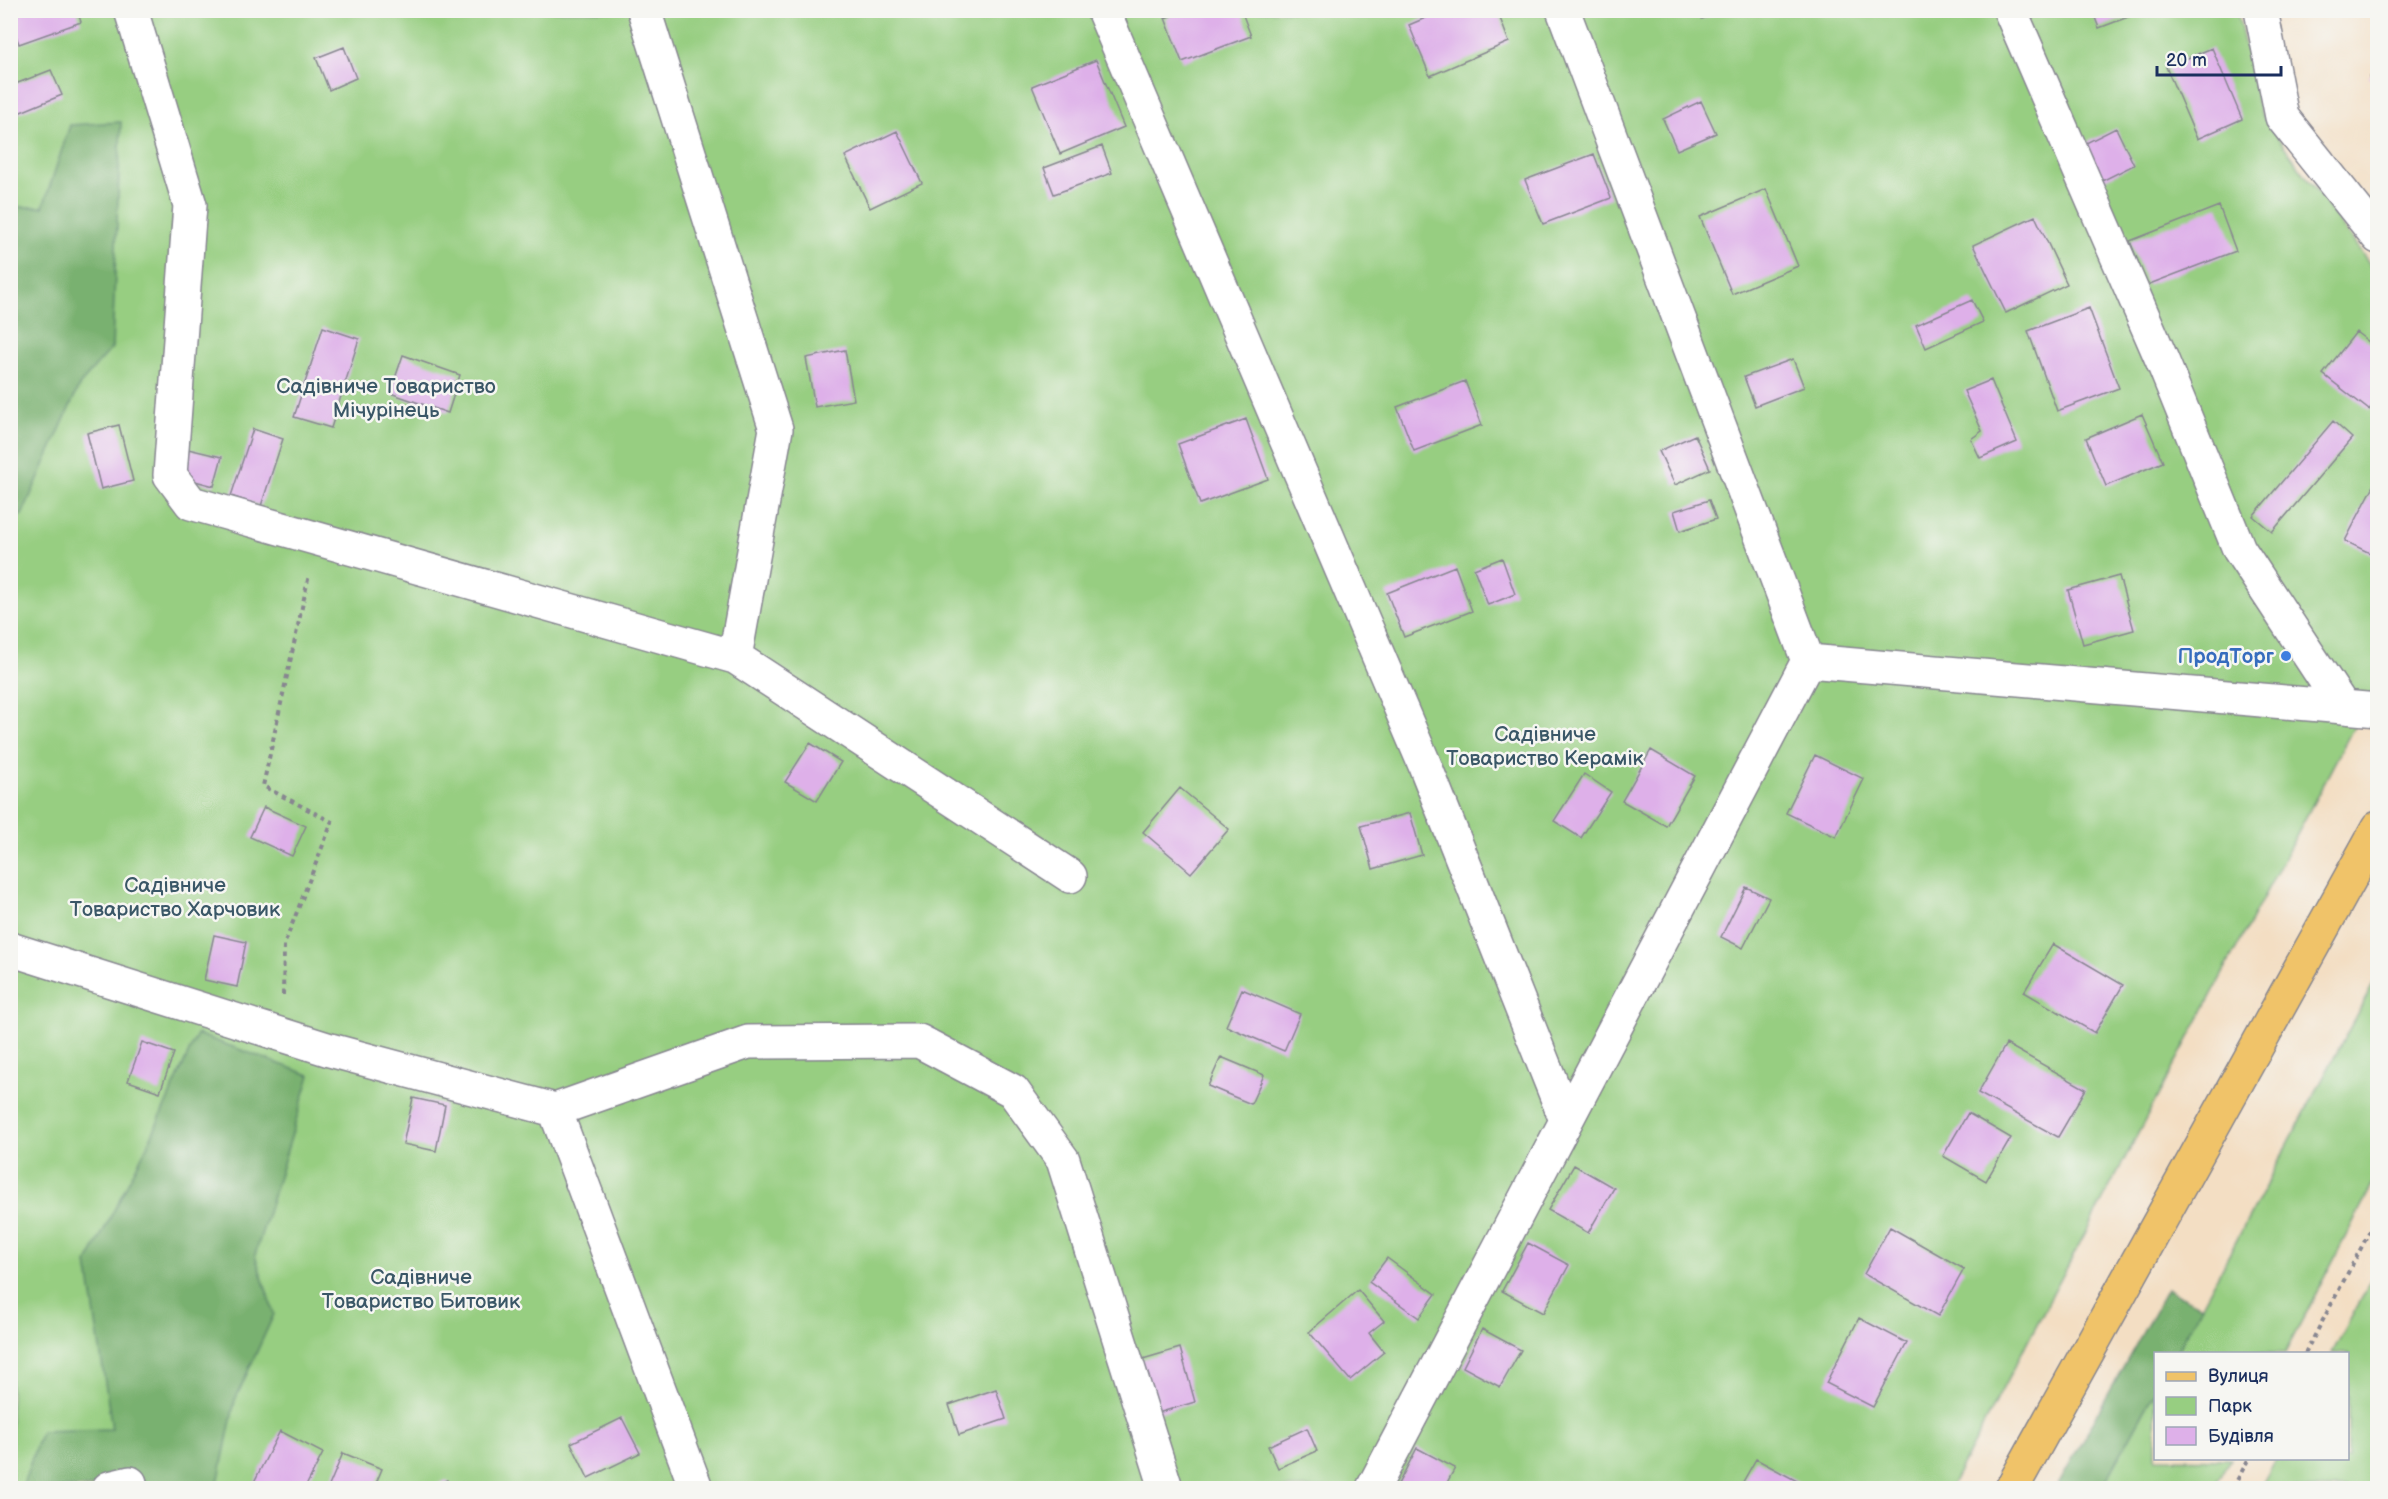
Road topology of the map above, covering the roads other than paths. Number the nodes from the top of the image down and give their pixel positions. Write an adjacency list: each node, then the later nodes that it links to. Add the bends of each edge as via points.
1 (131, 10): 8 (street, via 190,205 170,475 191,503)
2 (644, 10): 8 (street, via 776,429)
3 (1103, 10): 16 (street, via 1424,763)
4 (1563, 10): 9 (street)
5 (2010, 10): 10 (street, via 2162,360 2239,549)
6 (2261, 10): 7 (street, via 2282,117)
7 (2378, 237)
8 (735, 657): 13 (street)
9 (1808, 661): 10 (street); 16 (street)
10 (2343, 707): 11 (street)
11 (2378, 710)
12 (2378, 828): 20 (main road)
13 (1070, 876)
14 (10, 949): 15 (street, via 330,1050)
15 (555, 1110): 17 (street); 18 (street, via 748,1042 919,1041 1013,1091 1063,1160)
16 (1566, 1120): 19 (street)
17 (696, 1488)
18 (1166, 1488)
19 (1372, 1488)
20 (2012, 1488)

